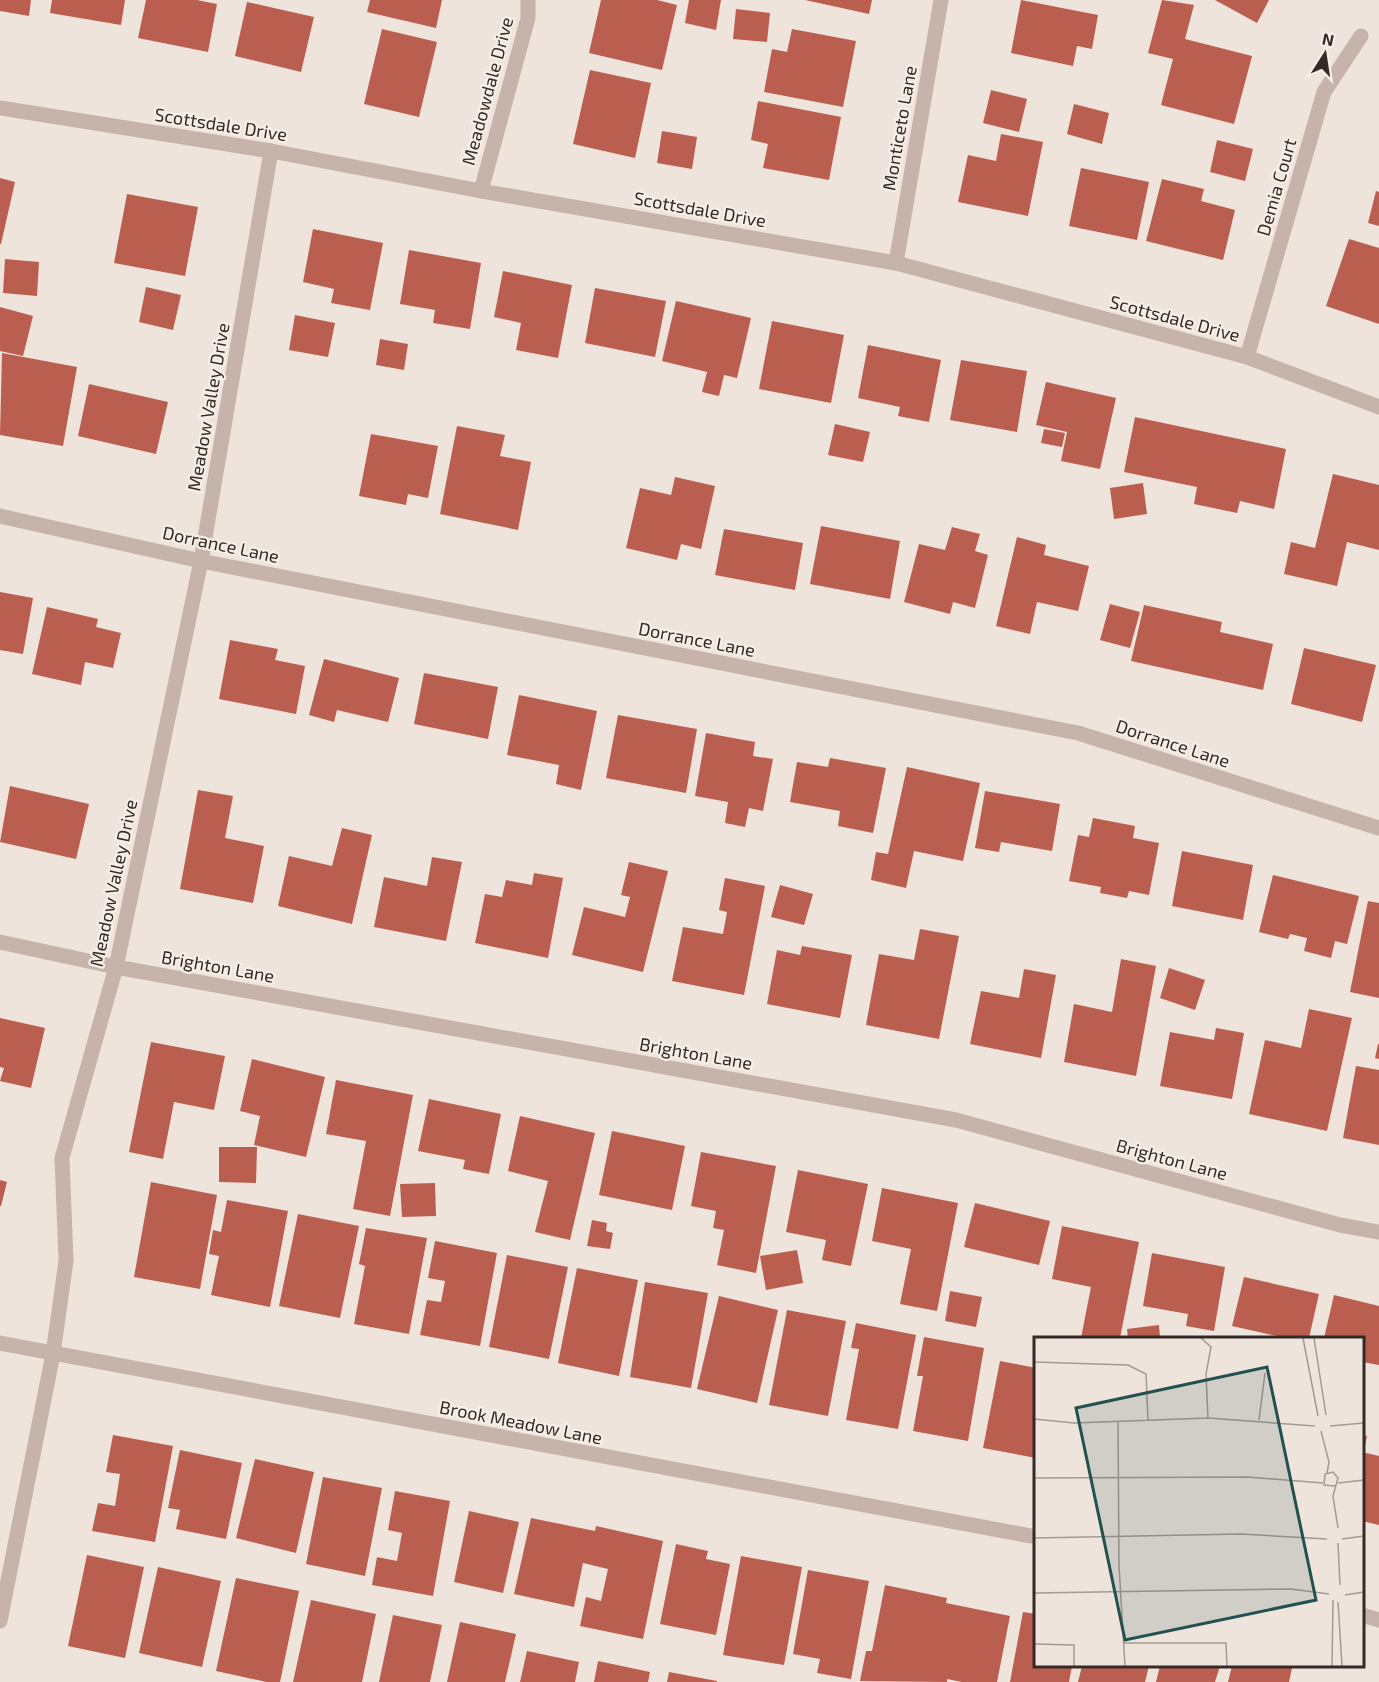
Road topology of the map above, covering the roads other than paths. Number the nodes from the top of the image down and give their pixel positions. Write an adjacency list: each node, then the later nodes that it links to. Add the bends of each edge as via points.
1 (528, 0): 6 (street, Meadowdale Drive, via 528,18)
2 (941, 0): 7 (street, Monticeto Lane)
3 (1361, 36): 8 (street, Demia Court, via 1324,92)
4 (0, 108): 5 (street, Scottsdale Drive)
5 (271, 151): 6 (street, Scottsdale Drive); 11 (street, Meadow Valley Drive)
6 (481, 191): 7 (street, Scottsdale Drive)
7 (896, 263): 8 (street, Scottsdale Drive)
8 (1247, 357): 9 (street, Scottsdale Drive)
9 (1379, 407)
10 (0, 516): 11 (street, Dorrance Lane)
11 (201, 561): 12 (street, Dorrance Lane, via 1078,733); 14 (street, Meadow Valley Drive)
12 (1379, 828)
13 (0, 942): 14 (street, Brighton Lane)
14 (116, 967): 15 (street, Brighton Lane, via 956,1120 1340,1225); 17 (street, Meadow Valley Drive, via 62,1158 66,1261)
15 (1379, 1232)
16 (0, 1343): 17 (street, Brook Meadow Lane)
17 (53, 1354): 18 (street, Brook Meadow Lane); 21 (street, Meadow Valley Drive)
18 (1034, 1537)
19 (1364, 1616): 20 (street)
20 (1379, 1620)
21 (0, 1621)

